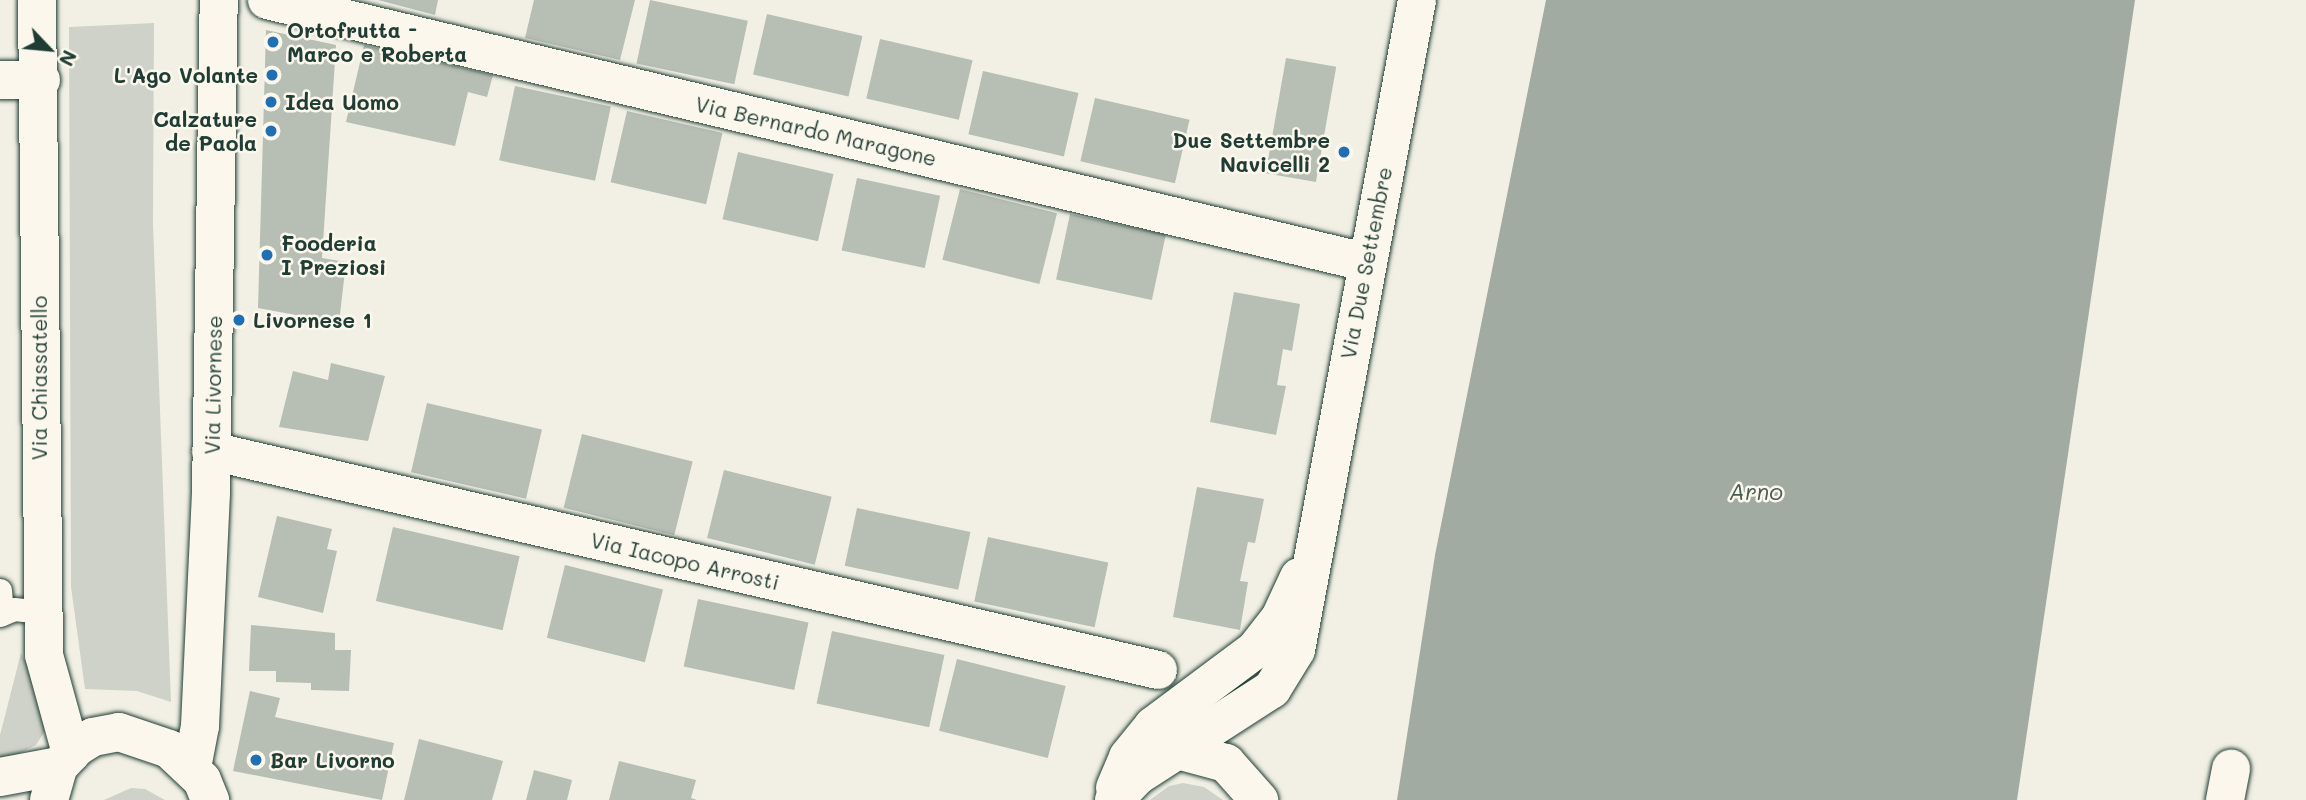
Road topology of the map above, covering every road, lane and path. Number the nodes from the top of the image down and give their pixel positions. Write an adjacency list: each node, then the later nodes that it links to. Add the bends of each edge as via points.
1 (37, 0): 6 (street, Via Chiassatello)
2 (219, 0): 8 (street, Via Livornese)
3 (267, 0): 7 (street, Via Bernardo Maragone)
4 (1417, 0): 7 (street, Via Due Settembre)
5 (0, 80): 6 (street)
6 (41, 80): 11 (street, Via Chiassatello)
7 (1365, 262): 9 (street, Via Due Settembre)
8 (211, 451): 13 (street, Via Iacopo Arrosti); 17 (street, Via Livornese)
9 (1318, 527): 14 (street, via 1300,638 1288,669 1272,689); 18 (street, via 1290,599 1268,635 1235,667 1153,726 1128,757)
10 (0, 590): 12 (lane)
11 (43, 612): 12 (lane, via 14,609); 15 (street, Via Chiassatello, via 44,655)
12 (1, 615)
13 (1158, 670)
14 (1177, 750): 18 (street); 19 (street, via 1226,762)
15 (60, 773): 16 (street); 17 (street, via 93,737 119,732 154,741)
16 (0, 777)
17 (201, 784)
18 (1112, 800)
19 (1259, 800)

